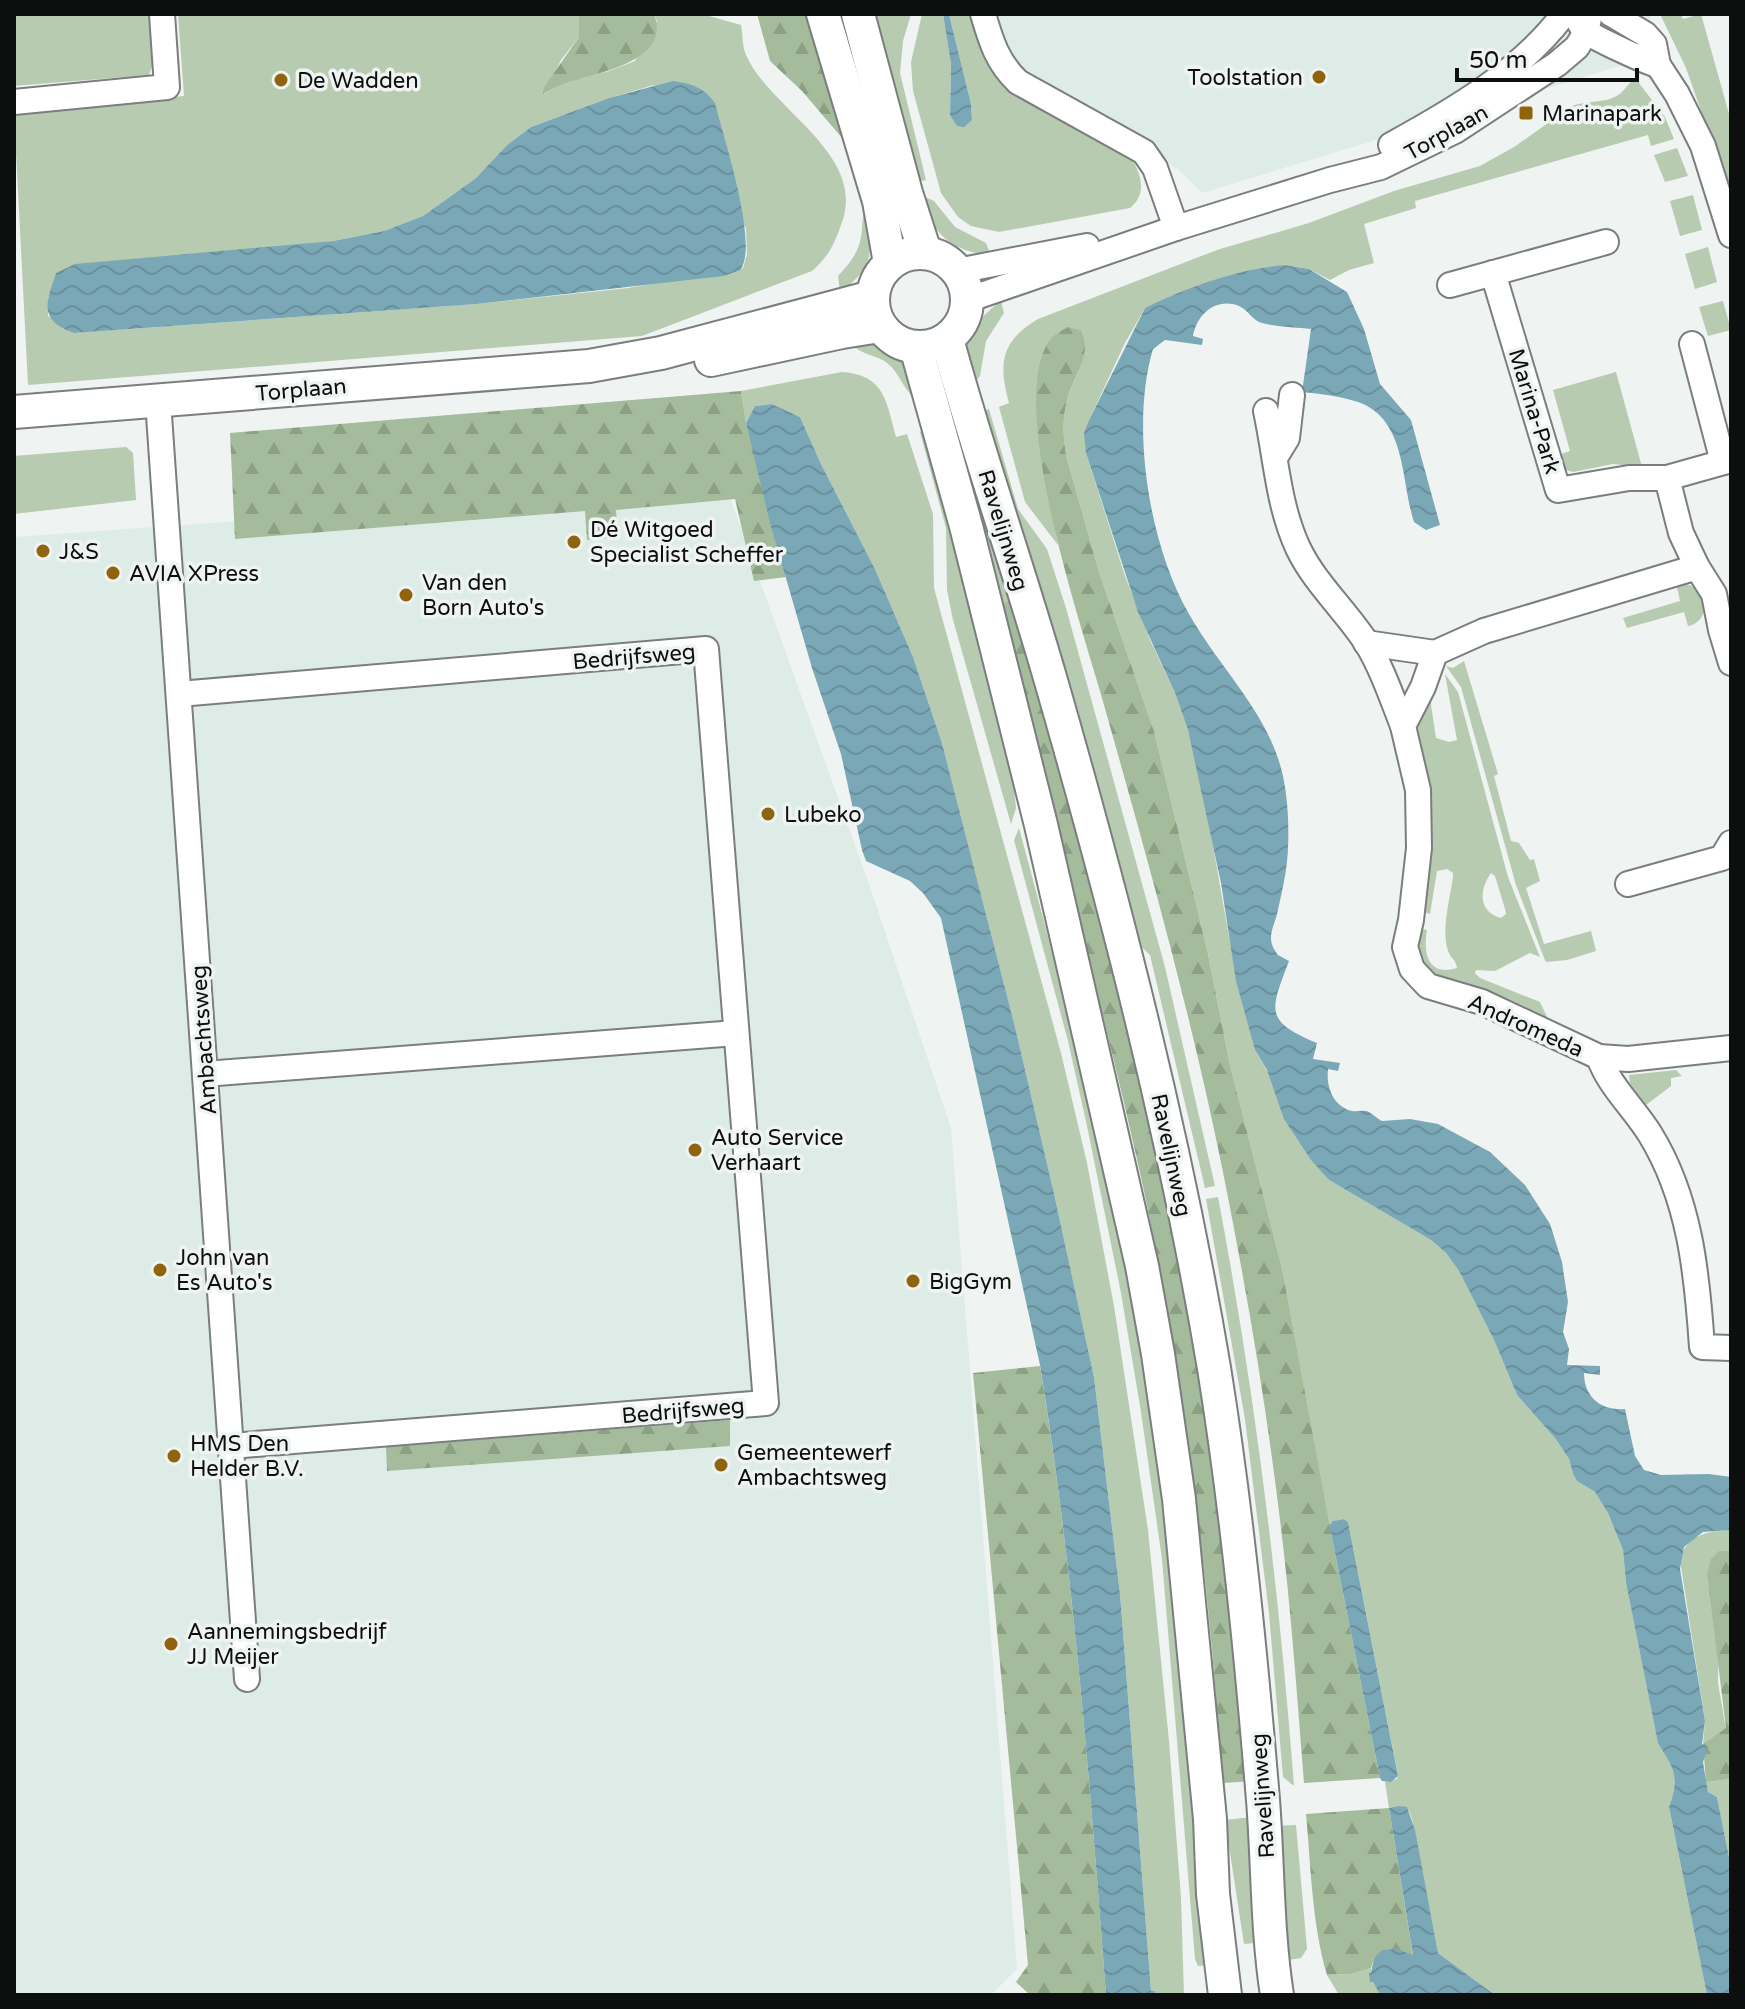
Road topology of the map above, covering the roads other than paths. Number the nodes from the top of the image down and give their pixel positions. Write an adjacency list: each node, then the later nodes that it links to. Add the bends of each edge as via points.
1 (162, 14): 9 (street, via 167,87)
2 (823, 14): 16 (main road, via 879,201)
3 (858, 14): 15 (main road)
4 (983, 14): 12 (street, via 1002,67 1018,82 1144,152)
5 (1564, 14): 10 (street, Torplaan, via 1543,41 1446,115)
6 (1611, 14): 8 (street, via 1645,34 1654,44)
7 (1583, 20): 8 (street, via 1644,62); 10 (street, Torplaan, via 1577,47 1455,131 1381,167)
8 (1658, 65): 11 (street, via 1703,146)
9 (14, 102)
10 (1330, 180): 12 (street, Torplaan)
11 (1727, 206): 13 (street)
12 (1176, 228): 18 (street, Torplaan)
13 (1731, 235)
14 (1606, 242): 17 (street)
15 (925, 252): 16 (main road); 18 (main road, via 937,256)
16 (890, 263): 20 (main road, via 881,273)
17 (1493, 273): 19 (street); 30 (street, Marina-Park, via 1558,490 1629,478)
18 (962, 285): 21 (main road, via 962,322)
19 (1450, 285)
20 (876, 312): 23 (main road, via 902,344); 25 (main road, Torplaan, via 589,366)
21 (947, 339): 23 (main road); 49 (main road, Ravelijnweg, via 1115,911 1188,1226 1244,1594)
22 (1692, 344): 29 (street, Marina-Park)
23 (916, 347): 46 (main road, Ravelijnweg, via 1041,825 1142,1266 1179,1499)
24 (1292, 395): 28 (street, Andromeda, via 1287,438)
25 (158, 401): 27 (main road, Torplaan); 35 (street, Ambachtsweg)
26 (1266, 411): 28 (street, Andromeda)
27 (14, 412)
28 (1276, 456): 32 (street, Andromeda, via 1279,493 1298,549)
29 (1727, 461): 30 (street, Marina-Park)
30 (1667, 478): 31 (street, via 1681,533)
31 (1697, 567): 33 (street, via 1484,631); 34 (street, via 1714,594)
32 (1366, 643): 33 (street); 36 (street, Andromeda)
33 (1435, 653): 36 (street)
34 (1731, 663)
35 (179, 694): 39 (street, Bedrijfsweg, via 706,649); 42 (street, Ambachtsweg)
36 (1403, 726): 41 (street, Andromeda, via 1418,790 1419,848 1405,947 1412,969 1428,986 1482,1002)
37 (1731, 843): 38 (street, via 1722,858)
38 (1628, 884)
39 (736, 1033): 42 (street); 44 (street, Bedrijfsweg, via 766,1403)
40 (1731, 1048): 41 (street)
41 (1599, 1057): 43 (street, Andromeda, via 1604,1072 1651,1135 1673,1179 1694,1259 1702,1347)
42 (205, 1074): 44 (street, Ambachtsweg)
43 (1731, 1348)
44 (231, 1446): 45 (street, Ambachtsweg)
45 (247, 1679)
46 (1210, 1819): 47 (main road, Ravelijnweg); 48 (main road, Ravelijnweg, via 1230,1892)
47 (1225, 1995)
48 (1240, 1995)
49 (1277, 1995)

